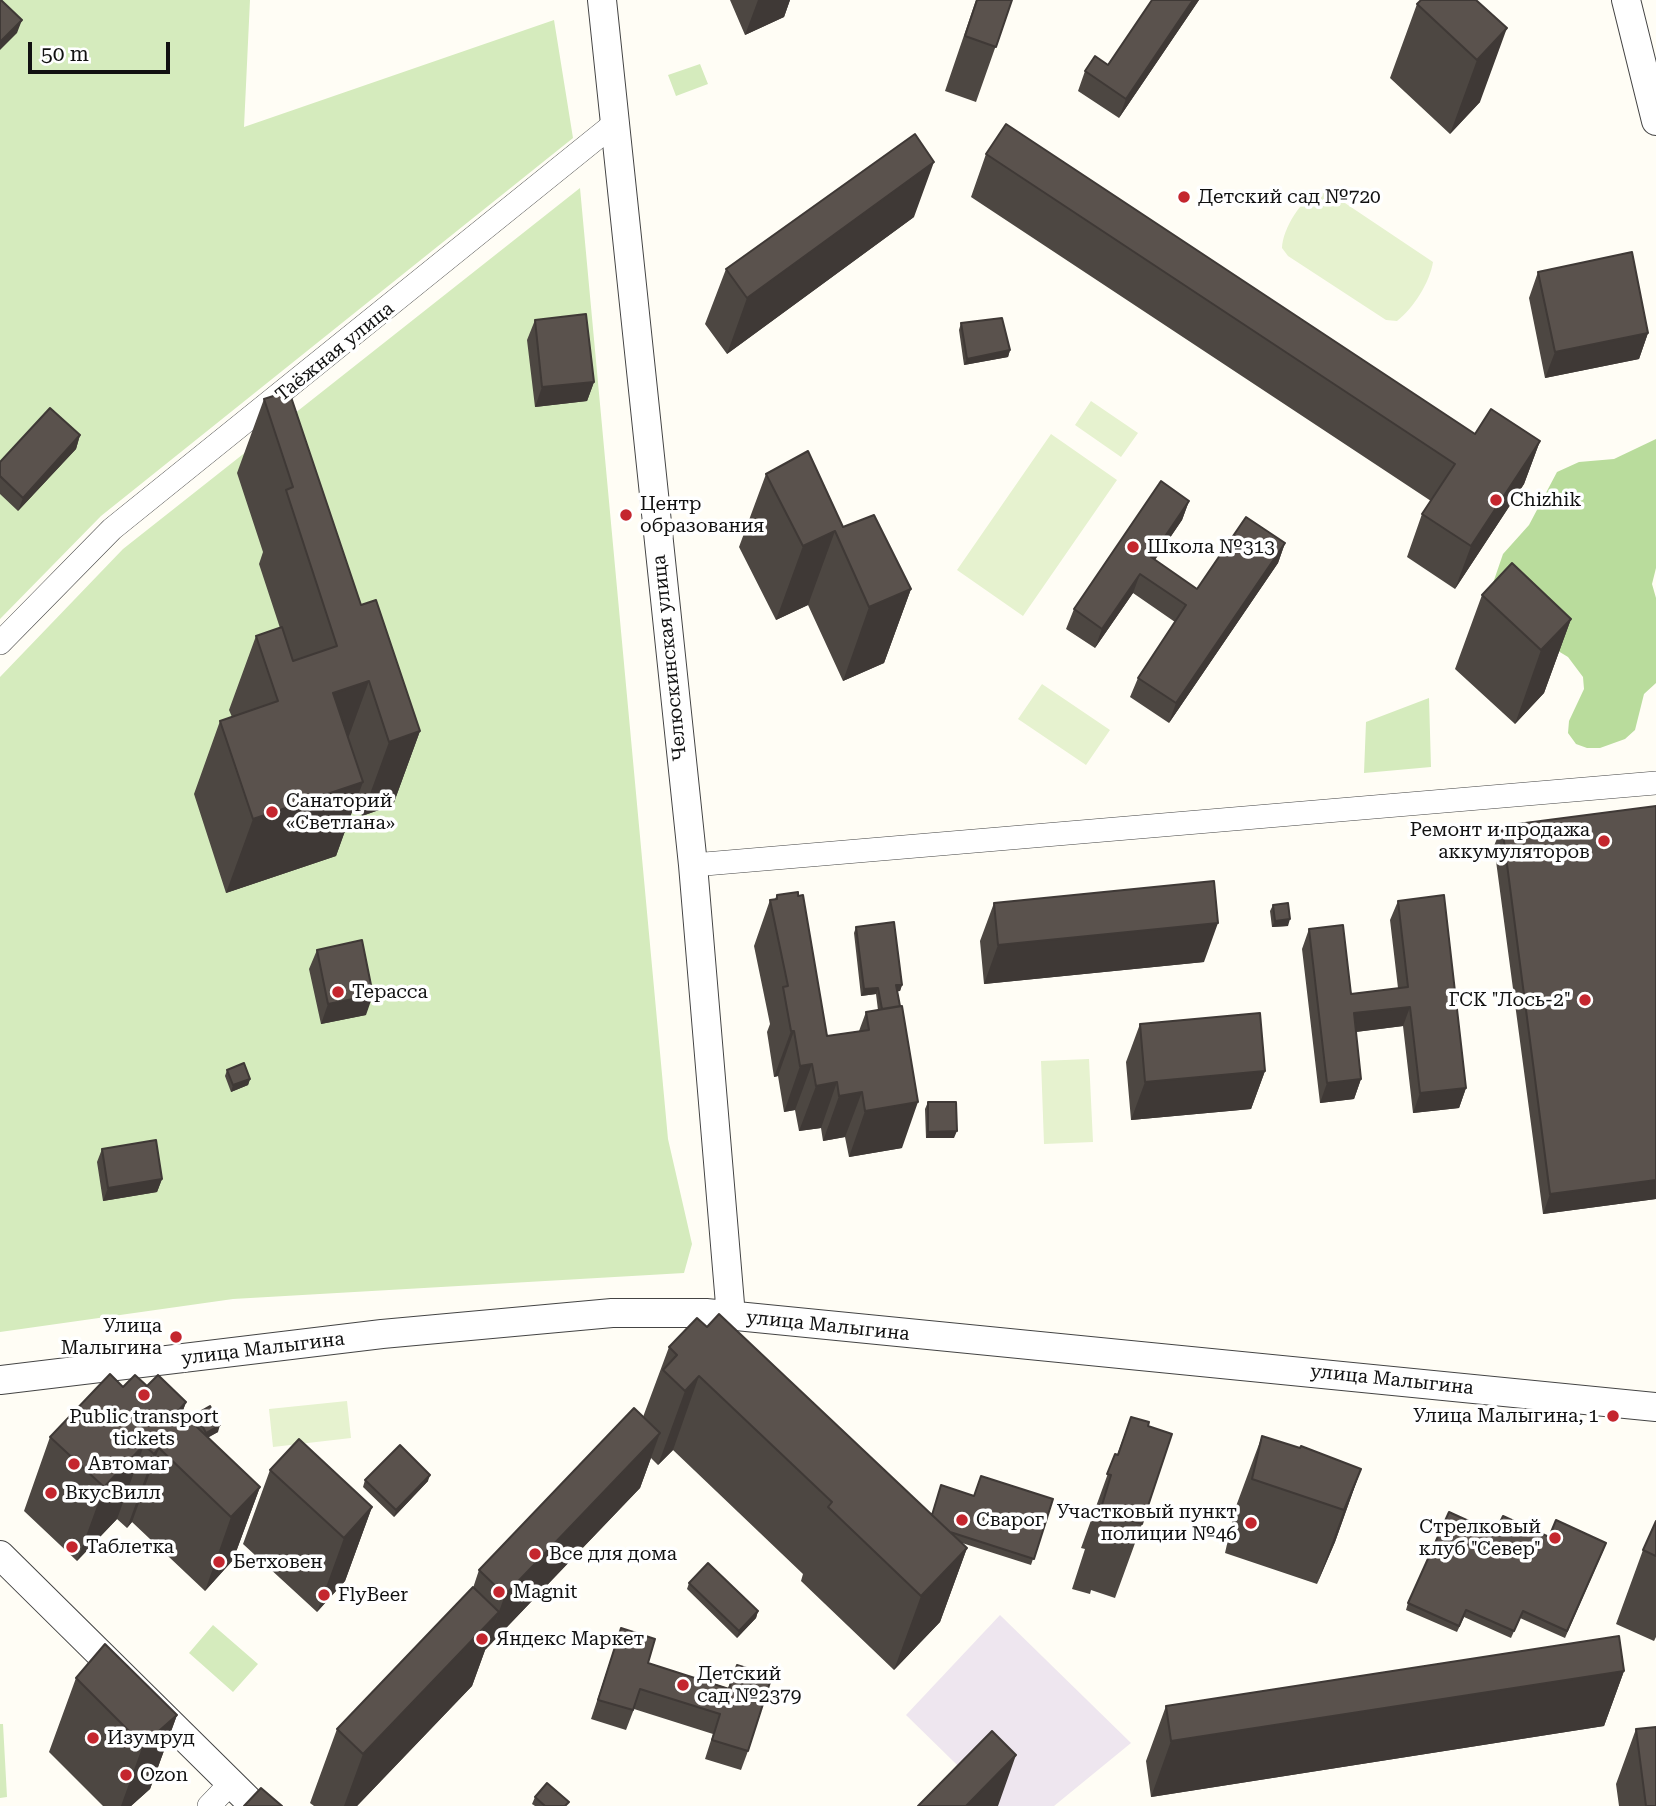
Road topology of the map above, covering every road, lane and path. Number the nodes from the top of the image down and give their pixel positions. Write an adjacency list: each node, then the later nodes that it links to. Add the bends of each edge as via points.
1 (602, 0): 4 (street, Челюскинская улица)
2 (1626, 0): 3 (street)
3 (1656, 121)
4 (614, 124): 5 (street, Таёжная улица, via 112,529); 7 (street, Челюскинская улица)
5 (0, 643)
6 (1656, 783): 7 (street)
7 (693, 865): 8 (street, Челюскинская улица)
8 (731, 1316): 9 (street, улица Малыгина, via 612,1313 382,1334); 10 (street, улица Малыгина)
9 (0, 1380)
10 (1656, 1407)
11 (0, 1555): 12 (street)
12 (230, 1784): 13 (street); 14 (street)
13 (209, 1806)
14 (254, 1806)

